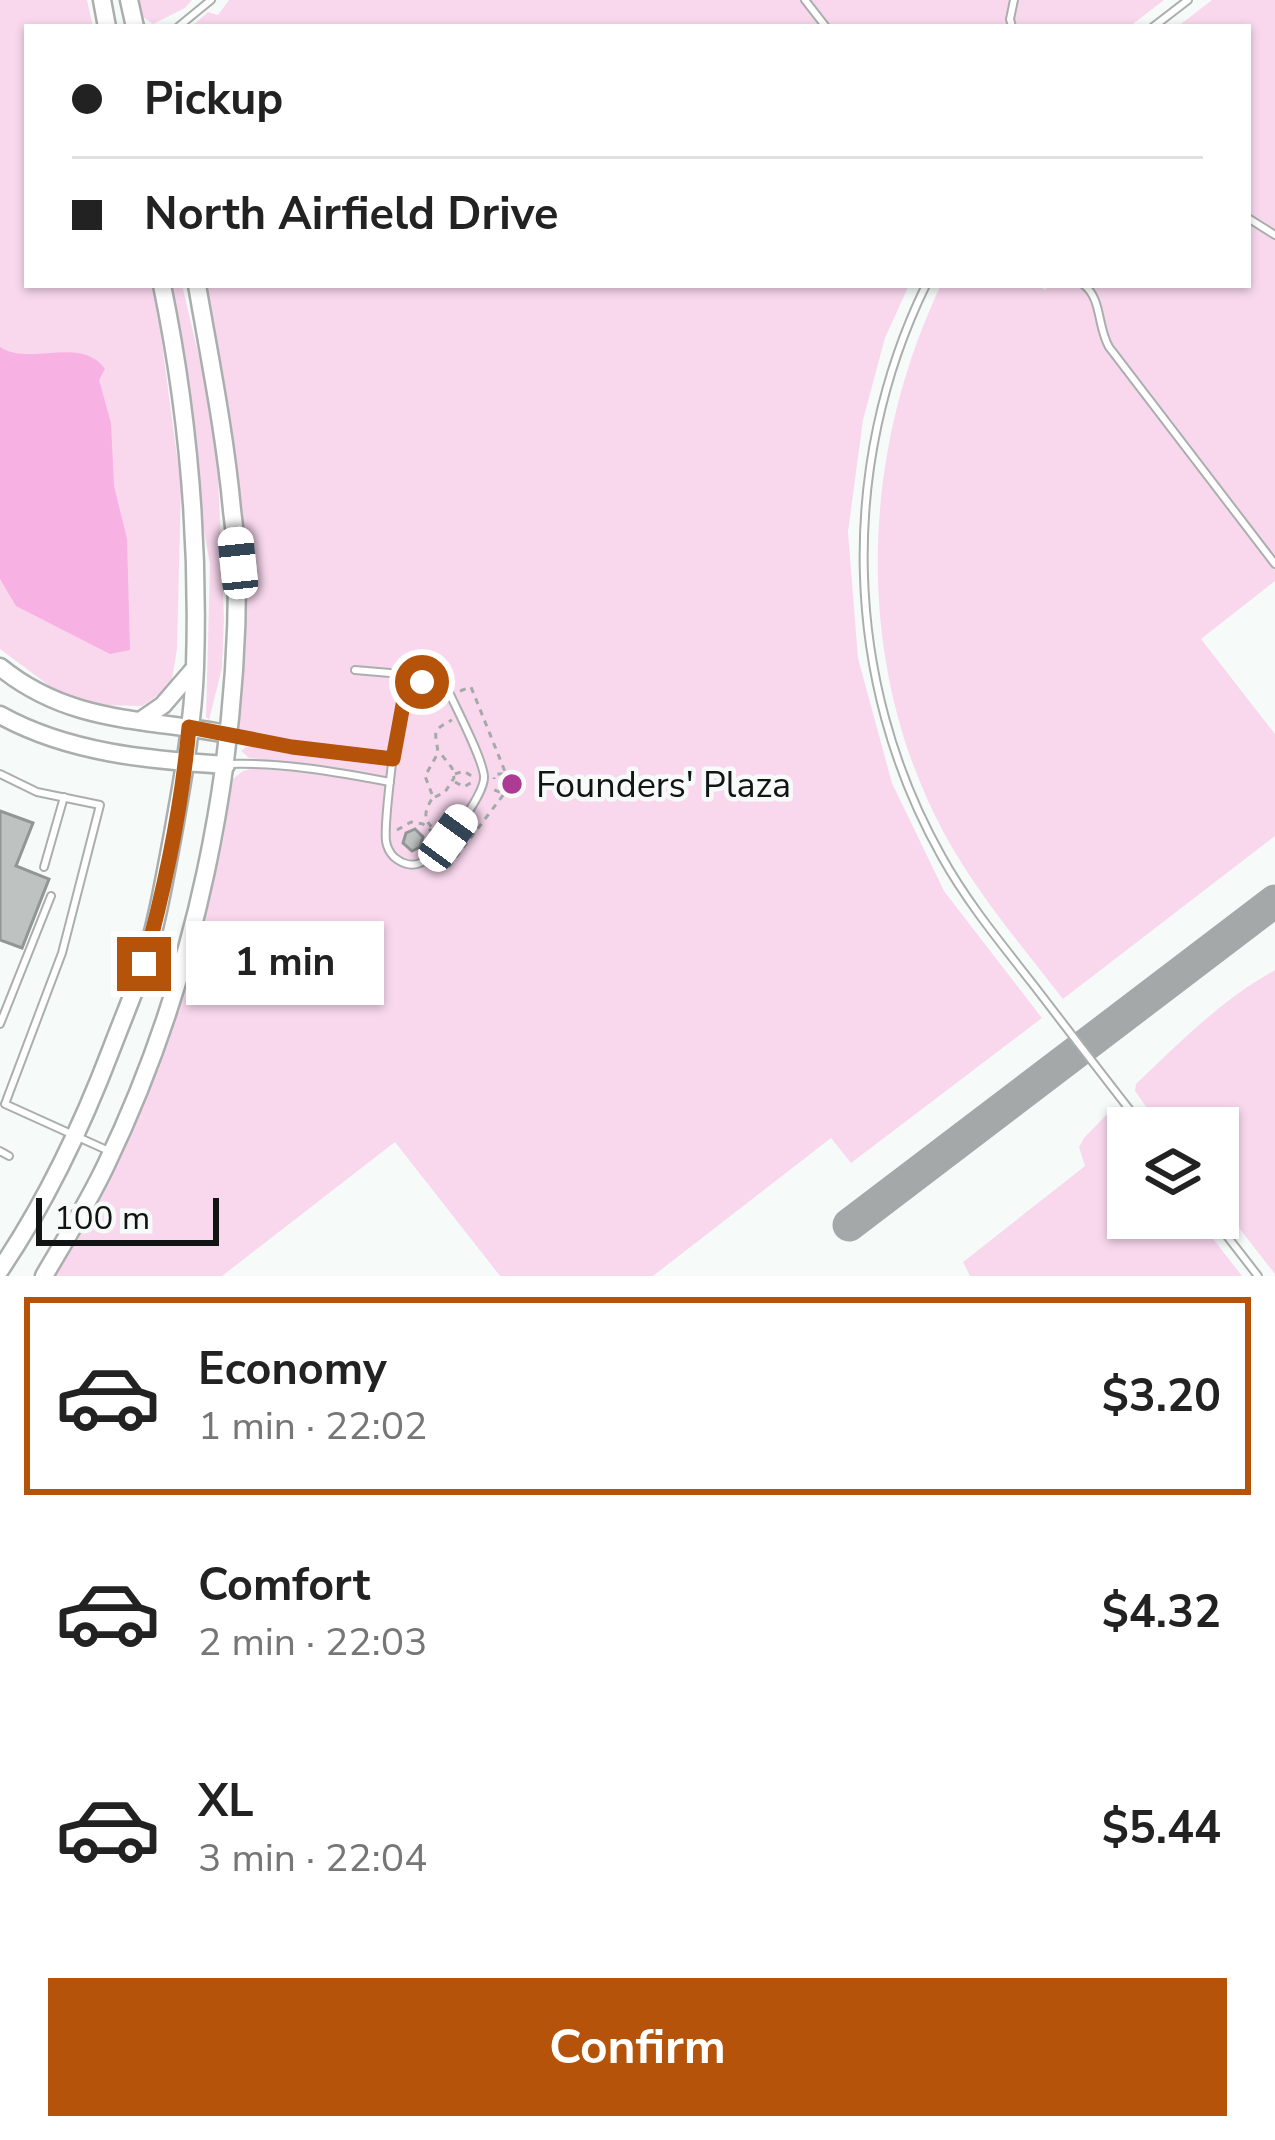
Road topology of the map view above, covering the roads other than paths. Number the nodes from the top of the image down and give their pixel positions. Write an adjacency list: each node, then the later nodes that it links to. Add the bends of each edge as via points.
1 (211, 0): 3 (lane)
2 (1188, 0): 4 (lane)
3 (182, 24)
4 (1157, 24)
5 (163, 288): 11 (main road, via 188,436)
6 (198, 288): 17 (main road, via 238,563)
7 (925, 288): 32 (lane, via 896,355 867,483 863,572 879,696 912,796 956,881)
8 (1088, 288): 9 (lane, via 1108,347)
9 (1275, 564)
10 (0, 667): 15 (main road, via 57,703)
11 (195, 669): 15 (main road); 16 (main road)
12 (355, 670): 13 (lane)
13 (416, 684): 20 (lane, via 403,700); 26 (lane, via 448,690 484,782 448,838 420,863 405,864 385,837)
14 (0, 715): 21 (main road, via 44,736)
15 (140, 722): 16 (main road)
16 (189, 727): 17 (main road); 21 (main road)
17 (227, 734): 18 (lane); 22 (main road)
18 (292, 747): 19 (lane); 23 (lane)
19 (343, 753): 20 (lane); 24 (lane)
20 (393, 759): 26 (lane)
21 (186, 762): 22 (main road); 33 (main road, via 144,964)
22 (226, 765): 23 (lane); 35 (main road, via 164,1024)
23 (288, 768): 24 (lane)
24 (339, 772): 26 (lane)
25 (0, 774): 27 (lane)
26 (390, 782)
27 (64, 797): 28 (lane); 31 (lane, via 100,805 62,953)
28 (44, 867)
29 (51, 896): 30 (lane)
30 (0, 1024)
31 (2, 1103): 33 (lane)
32 (1128, 1107)
33 (74, 1135): 35 (lane); 38 (main road)
34 (0, 1151): 36 (lane)
35 (112, 1152): 39 (main road)
36 (9, 1156)
37 (1230, 1239): 40 (lane)
38 (0, 1270)
39 (44, 1276)
40 (1258, 1276)

